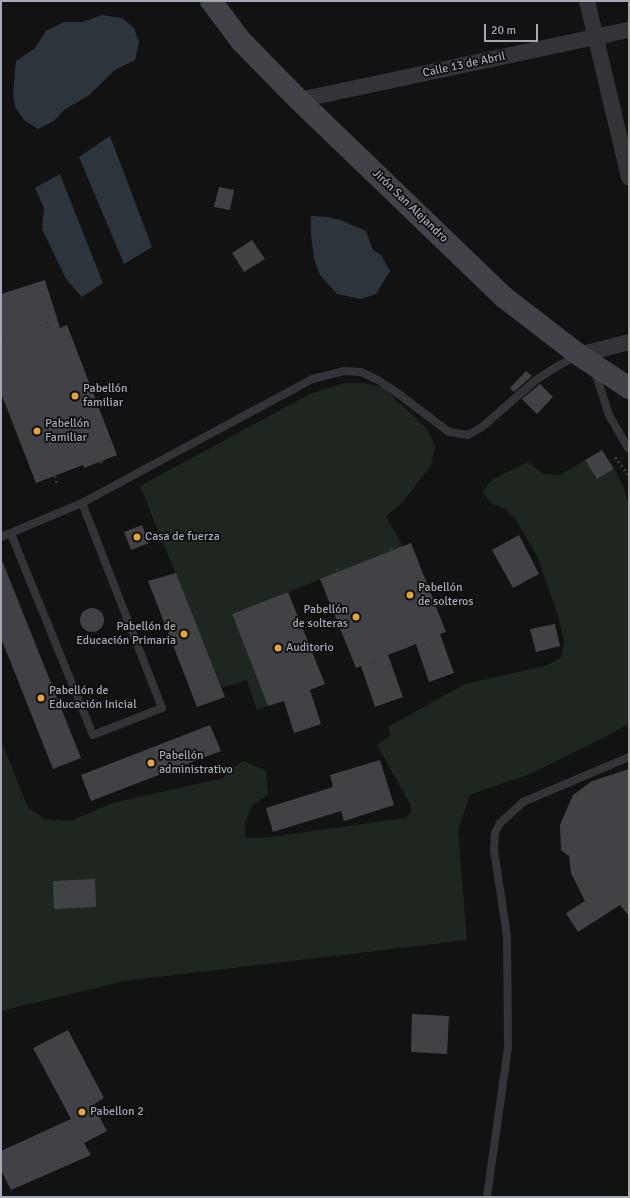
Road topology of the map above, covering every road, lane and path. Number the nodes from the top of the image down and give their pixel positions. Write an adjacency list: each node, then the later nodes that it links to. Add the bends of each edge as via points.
1 (211, 1): 5 (street, Jirón San Alejandro, via 241,41)
2 (587, 1): 4 (street)
3 (629, 30): 4 (street, Calle 13 de Abril)
4 (596, 37): 5 (street, Calle 13 de Abril); 6 (street)
5 (299, 100): 12 (street, Jirón San Alejandro, via 505,298)
6 (629, 177)
7 (46, 321): 8 (path)
8 (50, 331)
9 (1, 338): 11 (path)
10 (629, 342): 12 (street)
11 (5, 347)
12 (586, 359): 13 (street, Jirón San Alejandro); 14 (lane, via 609,415); 21 (lane, via 556,367 536,380 482,427 468,435 449,432 378,380 361,372 343,371 312,379)
13 (629, 388)
14 (629, 449)
15 (615, 457): 18 (path)
16 (101, 461): 17 (path)
17 (103, 465)
18 (629, 475)
19 (55, 476): 20 (path)
20 (57, 483)
21 (82, 503): 22 (lane); 22 (lane, via 162,708 93,735)
22 (11, 534): 23 (lane)
23 (1, 537)
24 (337, 568): 25 (path)
25 (339, 572)
26 (629, 757): 27 (lane, via 523,802 500,824 496,833 494,850 507,936 508,1047)
27 (487, 1197)

